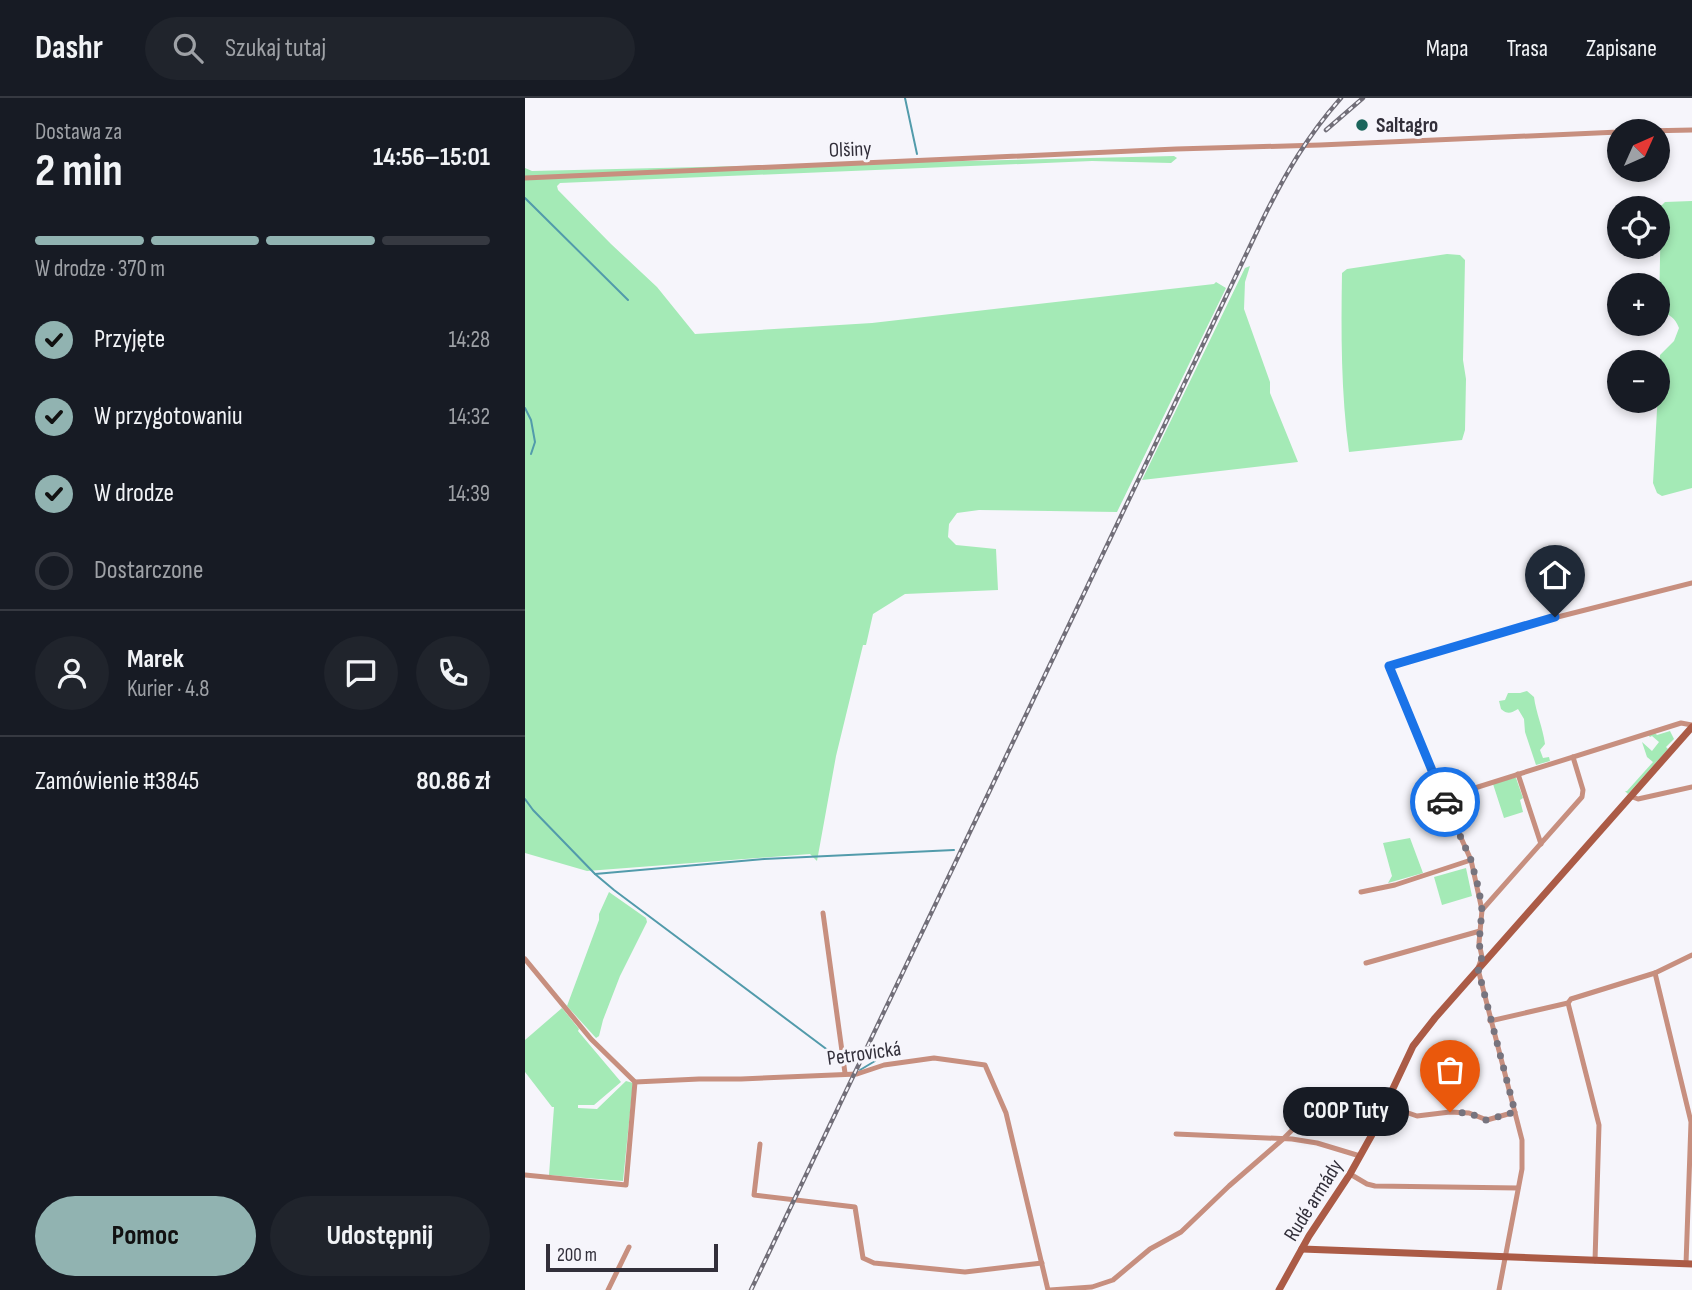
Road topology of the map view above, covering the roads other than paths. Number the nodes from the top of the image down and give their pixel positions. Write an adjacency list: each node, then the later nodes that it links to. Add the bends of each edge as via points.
1 (1670, 130): 2 (street)
2 (1692, 130)
3 (1607, 133): 4 (street, Olšiny)
4 (525, 178)
5 (1692, 583): 11 (street, via 1389,666)
6 (1692, 726): 7 (street, via 1681,723); 10 (street, Rudé armády)
7 (1573, 757): 8 (street); 12 (street, via 1582,797)
8 (1518, 774): 11 (street); 12 (street)
9 (1692, 788): 10 (street, via 1638,799)
10 (1630, 796): 21 (street, Rudé armády)
11 (1443, 798): 13 (street)
12 (1541, 844): 15 (street)
13 (1471, 860): 14 (street); 15 (street)
14 (1360, 892)
15 (1482, 910): 17 (street)
16 (823, 913): 25 (street)
17 (1480, 931): 20 (street); 21 (street)
18 (1692, 955): 22 (street)
19 (525, 959): 26 (street, via 591,1039)
20 (1366, 963)
21 (1478, 968): 24 (street); 27 (street, Rudé armády, via 1413,1046)
22 (1655, 973): 23 (street); 41 (street, via 1691,1122)
23 (1567, 1003): 24 (street); 39 (street, via 1599,1125)
24 (1490, 1021): 28 (street)
25 (845, 1073): 26 (street, Petrovická); 40 (street, Petrovická, via 934,1058 985,1065 1006,1113)
26 (635, 1082): 34 (street, via 626,1185)
27 (1388, 1102): 28 (street, via 1417,1116 1469,1113 1486,1120); 30 (street, via 1337,1092 1327,1096); 32 (street, Rudé armády)
28 (1515, 1112): 35 (street, via 1522,1140)
29 (1176, 1134): 30 (street)
30 (1283, 1139): 32 (street); 43 (street, via 1181,1232 1150,1249 1113,1280 1092,1287)
31 (760, 1144): 40 (street, via 754,1195 855,1207 863,1258 874,1263 965,1272)
32 (1360, 1156): 33 (street, Rudé armády)
33 (1350, 1174): 35 (street, via 1375,1186); 37 (street, Rudé armády)
34 (525, 1175)
35 (1518, 1188): 38 (street)
36 (629, 1247): 42 (street)
37 (1302, 1249): 38 (street); 44 (street, Rudé armády)
38 (1506, 1257): 39 (street); 45 (street)
39 (1595, 1261): 41 (street)
40 (1042, 1263): 43 (street, Petrovická)
41 (1689, 1264)
42 (608, 1290)
43 (1049, 1290)
44 (1279, 1290)
45 (1499, 1290)

